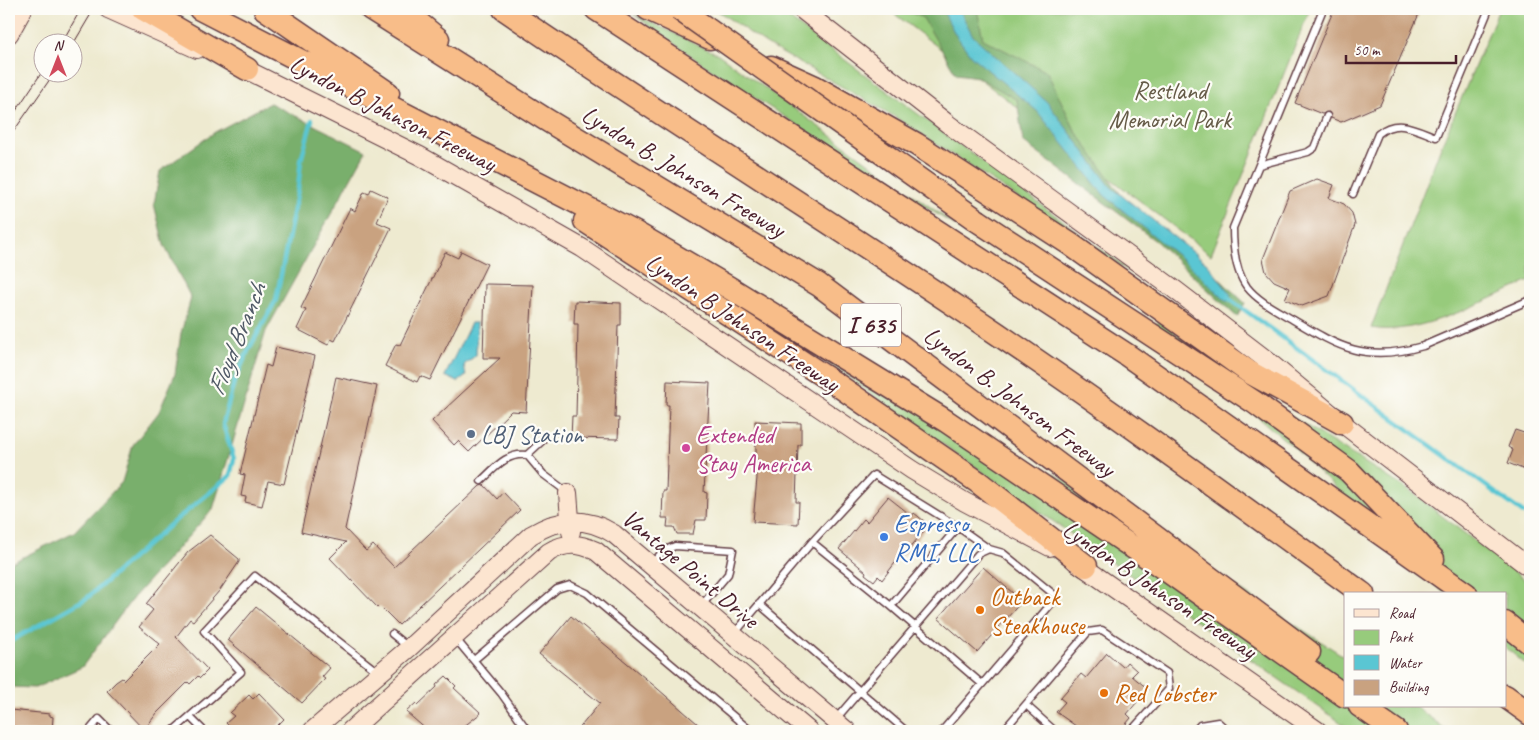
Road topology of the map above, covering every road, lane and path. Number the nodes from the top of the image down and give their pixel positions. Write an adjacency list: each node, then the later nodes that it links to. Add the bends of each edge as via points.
1 (23, 9): 17 (main road)
2 (108, 9): 18 (main road, Lyndon B Johnson Freeway)
3 (143, 9): 18 (highway)
4 (200, 9): 56 (highway, via 634,232 946,421)
5 (265, 9): 35 (highway, via 416,112 839,386 978,482)
6 (371, 9): 19 (highway, Lyndon B. Johnson Freeway / I 635)
7 (402, 9): 19 (highway)
8 (504, 9): 37 (highway, via 1041,363)
9 (596, 9): 38 (highway, via 1127,355)
10 (648, 9): 24 (highway, via 816,88 916,144 1070,244 1249,372)
11 (679, 9): 39 (highway, bridge, via 978,221 1254,402 1349,470)
12 (801, 9): 24 (main road, via 948,124 1249,346)
13 (1239, 9): 14 (lane)
14 (1250, 9)
15 (1323, 9): 21 (lane)
16 (1489, 9): 22 (lane, via 1436,137 1407,126 1390,126 1383,130 1376,139)
17 (9, 34)
18 (247, 69): 35 (main road, Lyndon B Johnson Freeway, via 420,156 535,220 644,288 912,470)
19 (486, 82): 52 (highway, Lyndon B. Johnson Freeway / I 635, via 819,286)
20 (1327, 116): 21 (lane, via 1314,148)
21 (1259, 165): 23 (lane, via 1234,228 1235,252 1242,277 1257,298 1328,340 1358,352 1407,351)
22 (1353, 194)
23 (1530, 300)
24 (1342, 423): 36 (main road)
25 (542, 441): 26 (lane)
26 (527, 455): 27 (lane, via 509,456); 28 (lane, via 543,474)
27 (481, 480)
28 (568, 493): 29 (main road)
29 (570, 520): 32 (main road); 34 (main road, Vantage Point Drive, via 600,525); 49 (main road, Vantage Point Drive, via 555,522 531,535)
30 (958, 527): 31 (lane, via 874,475); 33 (lane); 41 (lane)
31 (812, 542): 40 (lane); 41 (lane)
32 (572, 544): 47 (main road, via 560,545 549,552); 72 (main road, Vantage Point Drive, via 596,551)
33 (989, 549): 44 (lane, via 978,554); 53 (lane, via 1002,553 1058,597)
34 (651, 565): 42 (main road, Vantage Point Drive); 42 (lane, via 663,552 675,546 733,550 728,574)
35 (1086, 566): 80 (main road, Lyndon B Johnson Freeway)
36 (1530, 568)
37 (1360, 592)
38 (1464, 592)
39 (1465, 592)
40 (758, 604): 46 (lane); 55 (lane)
41 (892, 606): 44 (lane)
42 (701, 607): 46 (main road, Vantage Point Drive)
43 (1506, 624): 48 (highway)
44 (915, 627): 53 (lane); 55 (lane)
45 (392, 634): 49 (lane)
46 (733, 634): 63 (main road, Vantage Point Drive)
47 (454, 637): 50 (lane); 54 (main road)
48 (1530, 643)
49 (409, 648): 51 (main road, Vantage Point Drive)
50 (474, 660): 70 (lane); 71 (lane, via 557,589 570,585 587,593)
51 (378, 672): 54 (main road); 62 (lane, via 255,576 204,631 241,672); 68 (main road, Vantage Point Drive)
52 (1344, 679)
53 (982, 684): 74 (lane)
54 (398, 688): 69 (main road)
55 (859, 691): 63 (lane); 73 (lane)
56 (1344, 695)
57 (1506, 697): 61 (highway)
58 (1026, 705): 75 (lane); 76 (lane); 77 (lane, via 1088,632 1102,630 1168,673 1169,689)
59 (1363, 708): 81 (highway)
60 (1382, 708): 82 (highway)
61 (1530, 714)
62 (190, 717): 66 (lane); 67 (lane)
63 (835, 728)
64 (89, 731): 65 (lane, via 99,719)
65 (111, 731)
66 (173, 731)
67 (204, 731)
68 (312, 731)
69 (350, 731)
70 (528, 731)
71 (751, 731)
72 (809, 731)
73 (906, 731)
74 (942, 731)
75 (1003, 731)
76 (1055, 731)
77 (1131, 731)
78 (1195, 731): 79 (lane, via 1200,725 1218,722)
79 (1228, 731)
80 (1318, 731)
81 (1396, 731)
82 (1410, 731)

